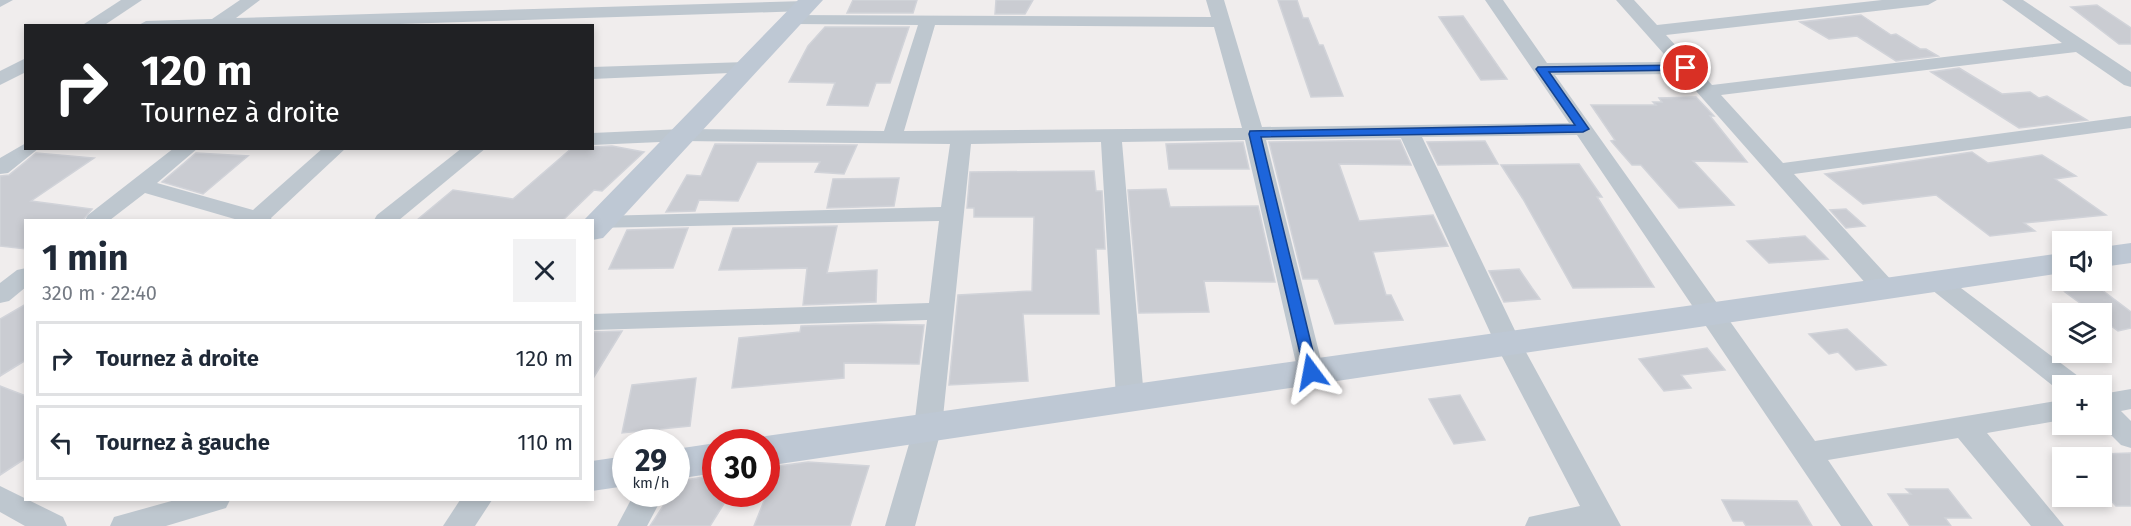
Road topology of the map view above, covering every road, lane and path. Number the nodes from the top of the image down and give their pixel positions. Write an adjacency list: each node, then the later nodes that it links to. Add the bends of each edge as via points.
1 (4, 0): 9 (street)
2 (133, 0): 16 (street)
3 (251, 0): 17 (street)
4 (1215, 0): 15 (street)
5 (1494, 0): 23 (street)
6 (1625, 0): 18 (street)
7 (1928, 0): 18 (street)
8 (2011, 0): 19 (street)
9 (0, 2)
10 (668, 5): 11 (street); 12 (street)
11 (803, 8): 13 (street); 21 (street)
12 (480, 20): 14 (street)
13 (928, 20): 15 (street); 34 (street)
14 (350, 22): 17 (street)
15 (1222, 22): 31 (street)
16 (93, 24)
17 (215, 24)
18 (1653, 31): 22 (street)
19 (2080, 46): 26 (street); 27 (street)
20 (24, 65): 25 (street)
21 (746, 68): 24 (street); 32 (street)
22 (1686, 68): 23 (street); 27 (street)
23 (1542, 69): 29 (street)
24 (594, 73)
25 (0, 79)
26 (2131, 81)
27 (1707, 91): 42 (street)
28 (2131, 122): 42 (street)
29 (1583, 129): 30 (street); 56 (street)
30 (1409, 132): 31 (street); 58 (street)
31 (1254, 134): 33 (street); 59 (street)
32 (683, 135): 34 (street); 36 (street); 49 (street)
33 (1111, 136): 35 (street); 61 (street)
34 (892, 138): 35 (street)
35 (961, 138): 44 (street)
36 (594, 139)
37 (26, 150): 41 (street)
38 (186, 150): 43 (street)
39 (334, 150): 47 (street)
40 (473, 150): 48 (street)
41 (0, 168)
42 (1779, 170): 54 (street)
43 (142, 185): 45 (street); 46 (street)
44 (951, 214): 49 (street); 55 (street)
45 (97, 219)
46 (256, 219)
47 (260, 219)
48 (386, 219)
49 (596, 227)
50 (2131, 253): 51 (street)
51 (2112, 256)
52 (2052, 264): 53 (street)
53 (1936, 281): 54 (street); 60 (street)
54 (1884, 288): 56 (street)
55 (941, 310): 57 (street); 66 (street)
56 (1711, 314): 58 (street); 70 (street)
57 (594, 322)
58 (1508, 343): 59 (street); 77 (street)
59 (1311, 372): 61 (street)
60 (2058, 375)
61 (1130, 398): 66 (street)
62 (2131, 399): 63 (street)
63 (2112, 402)
64 (2052, 412): 67 (street)
65 (2112, 419): 68 (street)
66 (928, 427): 69 (street); 82 (street)
67 (1965, 427): 70 (street); 85 (street)
68 (2131, 438)
69 (780, 448)
70 (1808, 453): 84 (street)
71 (612, 473): 72 (street)
72 (594, 476)
73 (0, 498): 78 (street)
74 (212, 501): 79 (street)
75 (476, 501): 80 (street)
76 (643, 507): 81 (street)
77 (1603, 520): 83 (street)
78 (52, 526)
79 (124, 526)
80 (459, 526)
81 (632, 526)
82 (900, 526)
83 (1540, 526)
84 (1858, 526)
85 (2049, 526)

